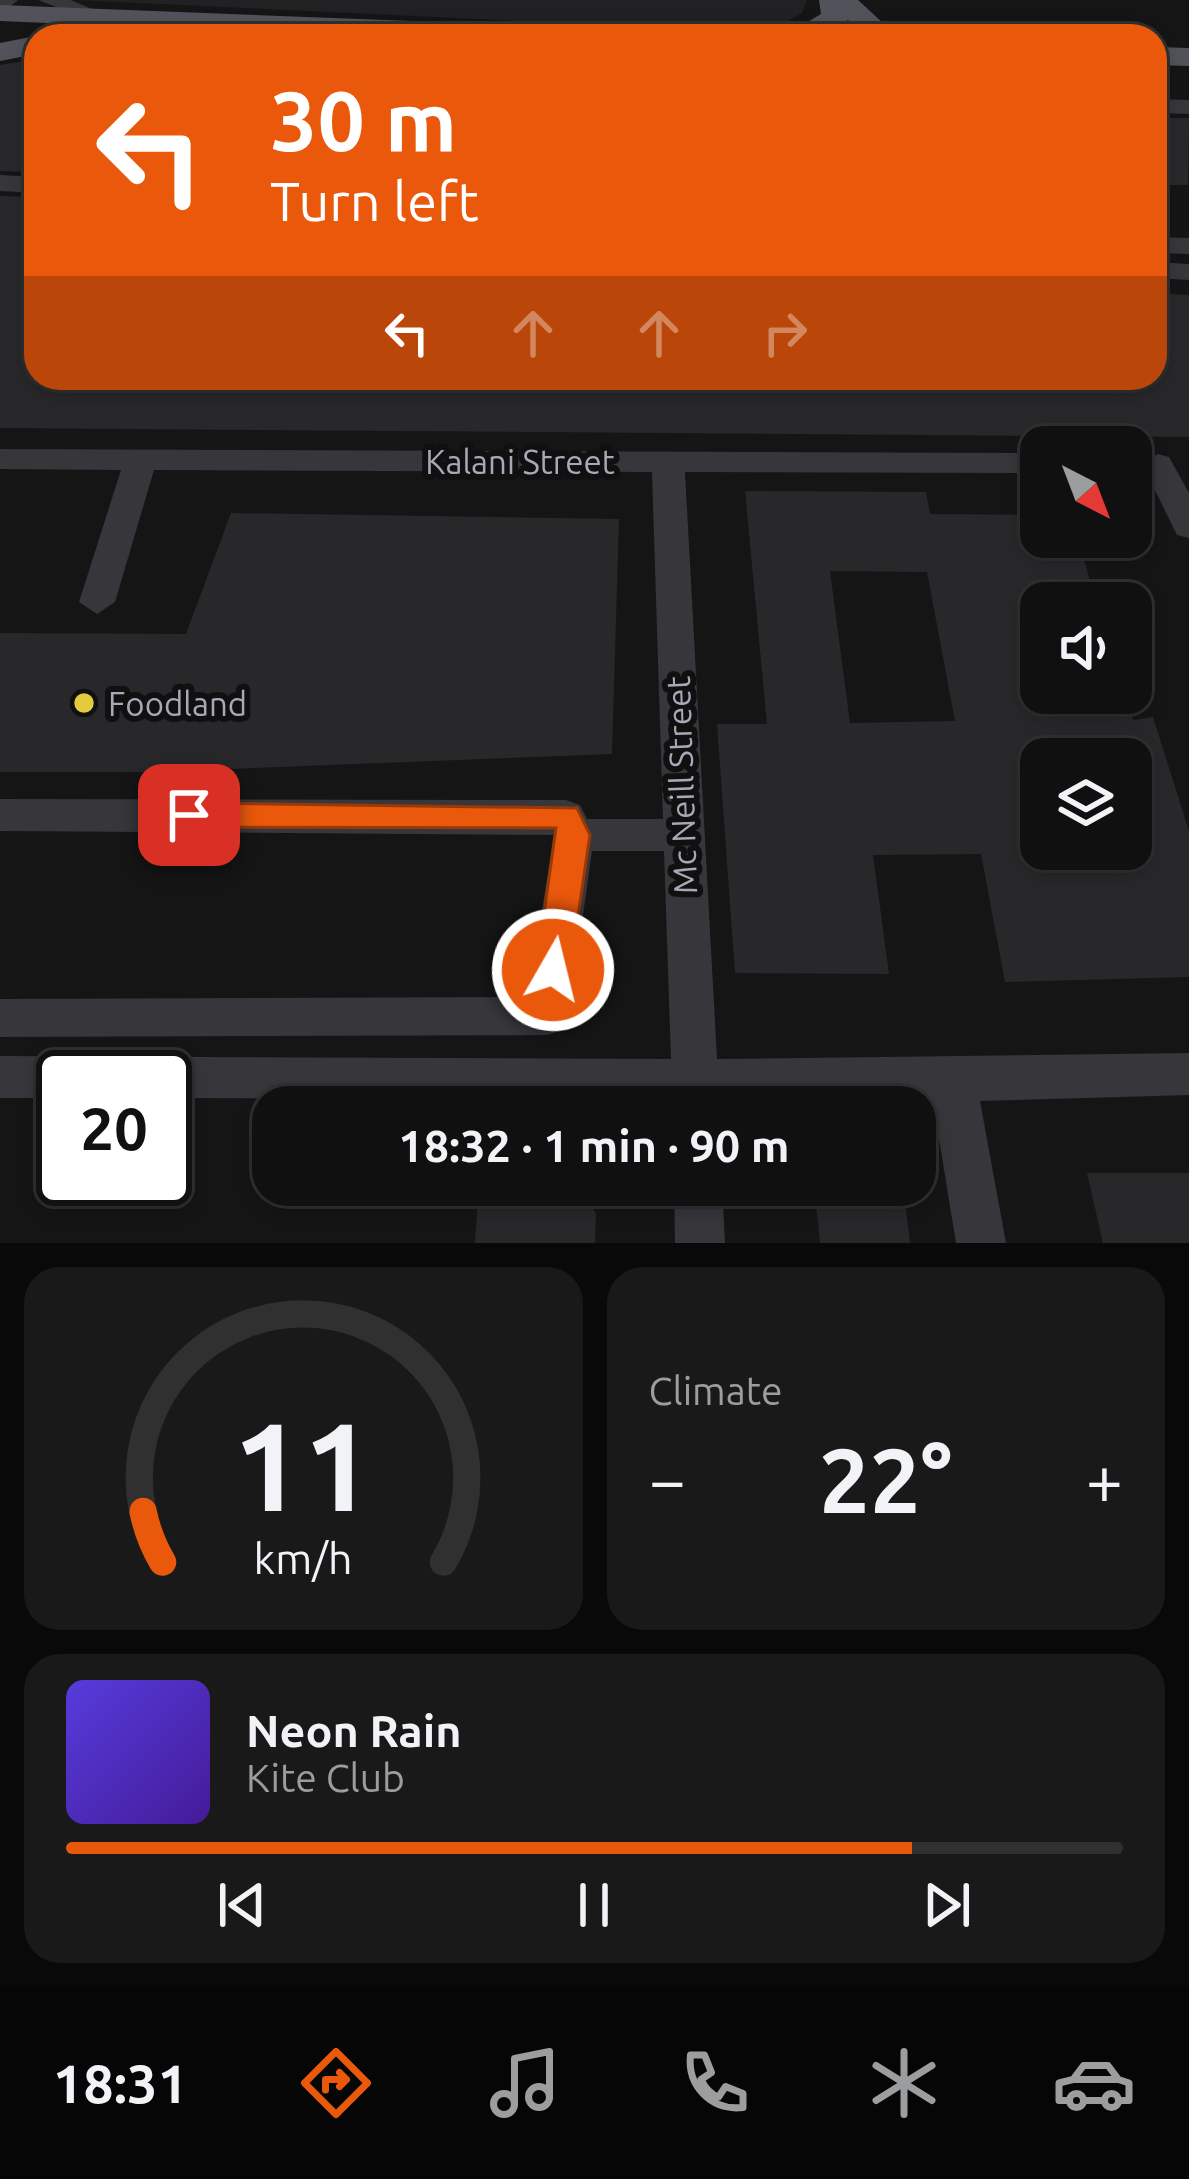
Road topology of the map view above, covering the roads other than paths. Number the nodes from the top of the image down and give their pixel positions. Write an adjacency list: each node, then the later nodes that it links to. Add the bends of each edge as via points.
1 (7, 0): 4 (street)
2 (49, 0): 5 (street)
3 (837, 0): 7 (main road, via 835,18); 8 (main road)
4 (0, 11): 5 (main road)
5 (97, 16): 6 (main road)
6 (284, 24)
7 (823, 24)
8 (868, 24)
9 (0, 459): 10 (street, Kalani Street)
10 (141, 459): 11 (street, Kalani Street); 15 (street)
11 (668, 462): 12 (street, Kalani Street); 18 (street, Mc Neill Street)
12 (1020, 464)
13 (1159, 464): 14 (street)
14 (1189, 526)
15 (97, 602)
16 (0, 815): 17 (street, via 566,816)
17 (574, 835): 18 (street); 19 (street, via 547,1016)
18 (683, 835): 24 (street, Mc Neill Street)
19 (0, 1018)
20 (1189, 1074): 22 (street)
21 (0, 1076): 23 (street)
22 (953, 1081): 25 (street); 28 (street)
23 (434, 1086)
24 (695, 1086)
25 (836, 1086)
26 (699, 1206): 27 (street)
27 (700, 1243)
28 (981, 1243)

